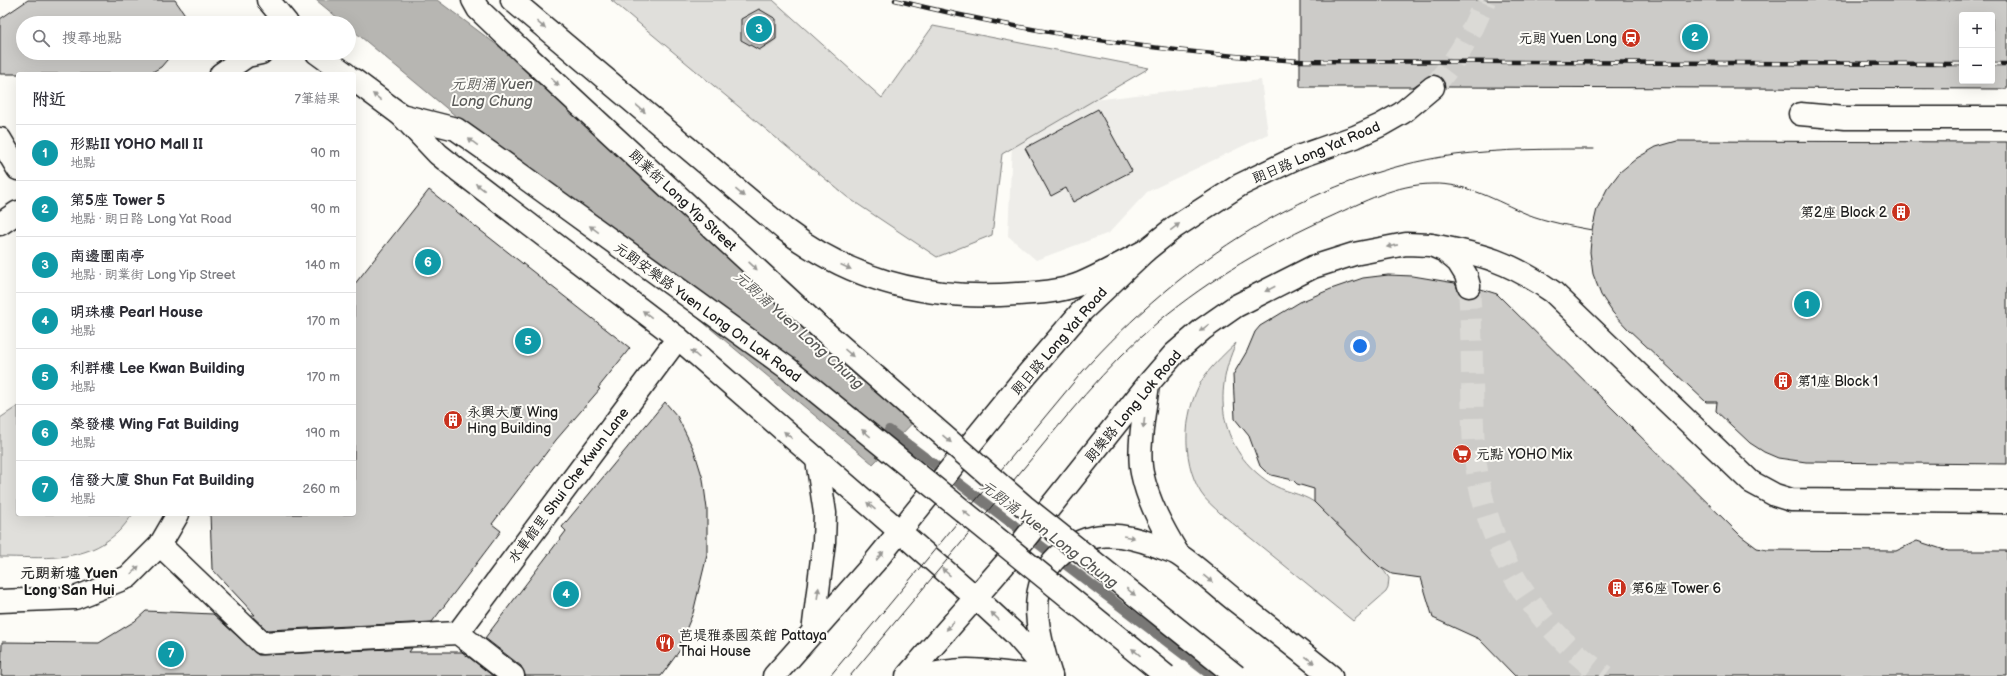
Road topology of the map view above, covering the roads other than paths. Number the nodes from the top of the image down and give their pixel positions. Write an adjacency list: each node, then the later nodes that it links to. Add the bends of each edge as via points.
1 (268, 0): 4 (main road)
2 (473, 0): 40 (main road, 朗業街 Long Yip Street, one-way to 40, bridge, via 478,9 526,55 818,326 1024,506)
3 (512, 0): 19 (main road, one-way to 19, via 784,229 834,262 868,277 893,285 938,293 995,296 1028,294 1076,285)
4 (281, 16)
5 (241, 60): 7 (main road)
6 (326, 60): 8 (main road)
7 (224, 72)
8 (343, 72)
9 (356, 81): 12 (main road, 元朗安樂路 Yuen Long On Lok Road, one-way to 9)
10 (1433, 87): 19 (main road, 朗日路 Long Yat Road, one-way to 10, via 1174,227 1240,185 1298,157 1381,125 1402,113)
11 (1800, 114): 13 (main road, via 1845,118)
12 (401, 115): 21 (main road, 元朗安樂路 Yuen Long On Lok Road, one-way to 12, via 438,154); 39 (main road, 元朗安樂路 Yuen Long On Lok Road, one-way to 12, bridge, via 786,367 456,129)
13 (2007, 118)
14 (0, 138): 15 (main road)
15 (16, 165)
16 (16, 213): 17 (main road)
17 (0, 224)
18 (1431, 245): 20 (main road, 朗樂路 Long Lok Road, via 1445,251 1458,262); 22 (main road, 朗樂路 Long Lok Road, one-way to 22, via 1406,244 1354,254 1313,267 1236,306 1203,329 1174,354); 24 (main road, via 1478,254 1502,262 1529,275 1554,292 1751,482 1775,496 1791,500)
19 (1145, 251): 26 (main road, 朗日路 Long Yat Road, bridge, via 1082,311)
20 (1469, 286)
21 (678, 338): 23 (main road, 元朗安樂路 Yuen Long On Lok Road, one-way to 21); 32 (main road, 水車館里 Shui Che Kwun Lane)
22 (1148, 384): 28 (main road, one-way to 28, via 1141,472 1160,524); 29 (main road, 朗樂路 Long Lok Road, bridge, via 1052,506)
23 (817, 460): 26 (main road, 元朗安樂路 Yuen Long On Lok Road, one-way to 23); 31 (main road, one-way to 23, via 825,513)
24 (2007, 502)
25 (177, 516): 27 (main road)
26 (900, 532): 29 (main road, 元朗安樂路 Yuen Long On Lok Road, one-way to 26); 31 (main road, 朗日路 Long Yat Road, one-way to 26)
27 (160, 545): 30 (main road, one-way to 27, via 75,598 128,577); 32 (main road, via 262,643)
28 (1178, 554): 38 (main road, one-way to 28, bridge, via 1038,629 1036,611 1041,586 1050,564 1069,546 1090,537 1116,535 1140,539); 41 (main road, one-way to 41)
29 (975, 597): 35 (main road, 朗樂路 Long Lok Road, one-way to 35); 38 (main road, 元朗安樂路 Yuen Long On Lok Road, one-way to 29, via 1016,634)
30 (0, 600)
31 (813, 632): 34 (main road, 朗日路 Long Yat Road)
32 (458, 633): 33 (main road)
33 (514, 676)
34 (774, 676)
35 (907, 676)
36 (924, 676): 37 (main road, via 945,670 979,669)
37 (1045, 676)
38 (1051, 676)
39 (1166, 676)
40 (1236, 676)
41 (1331, 676)

